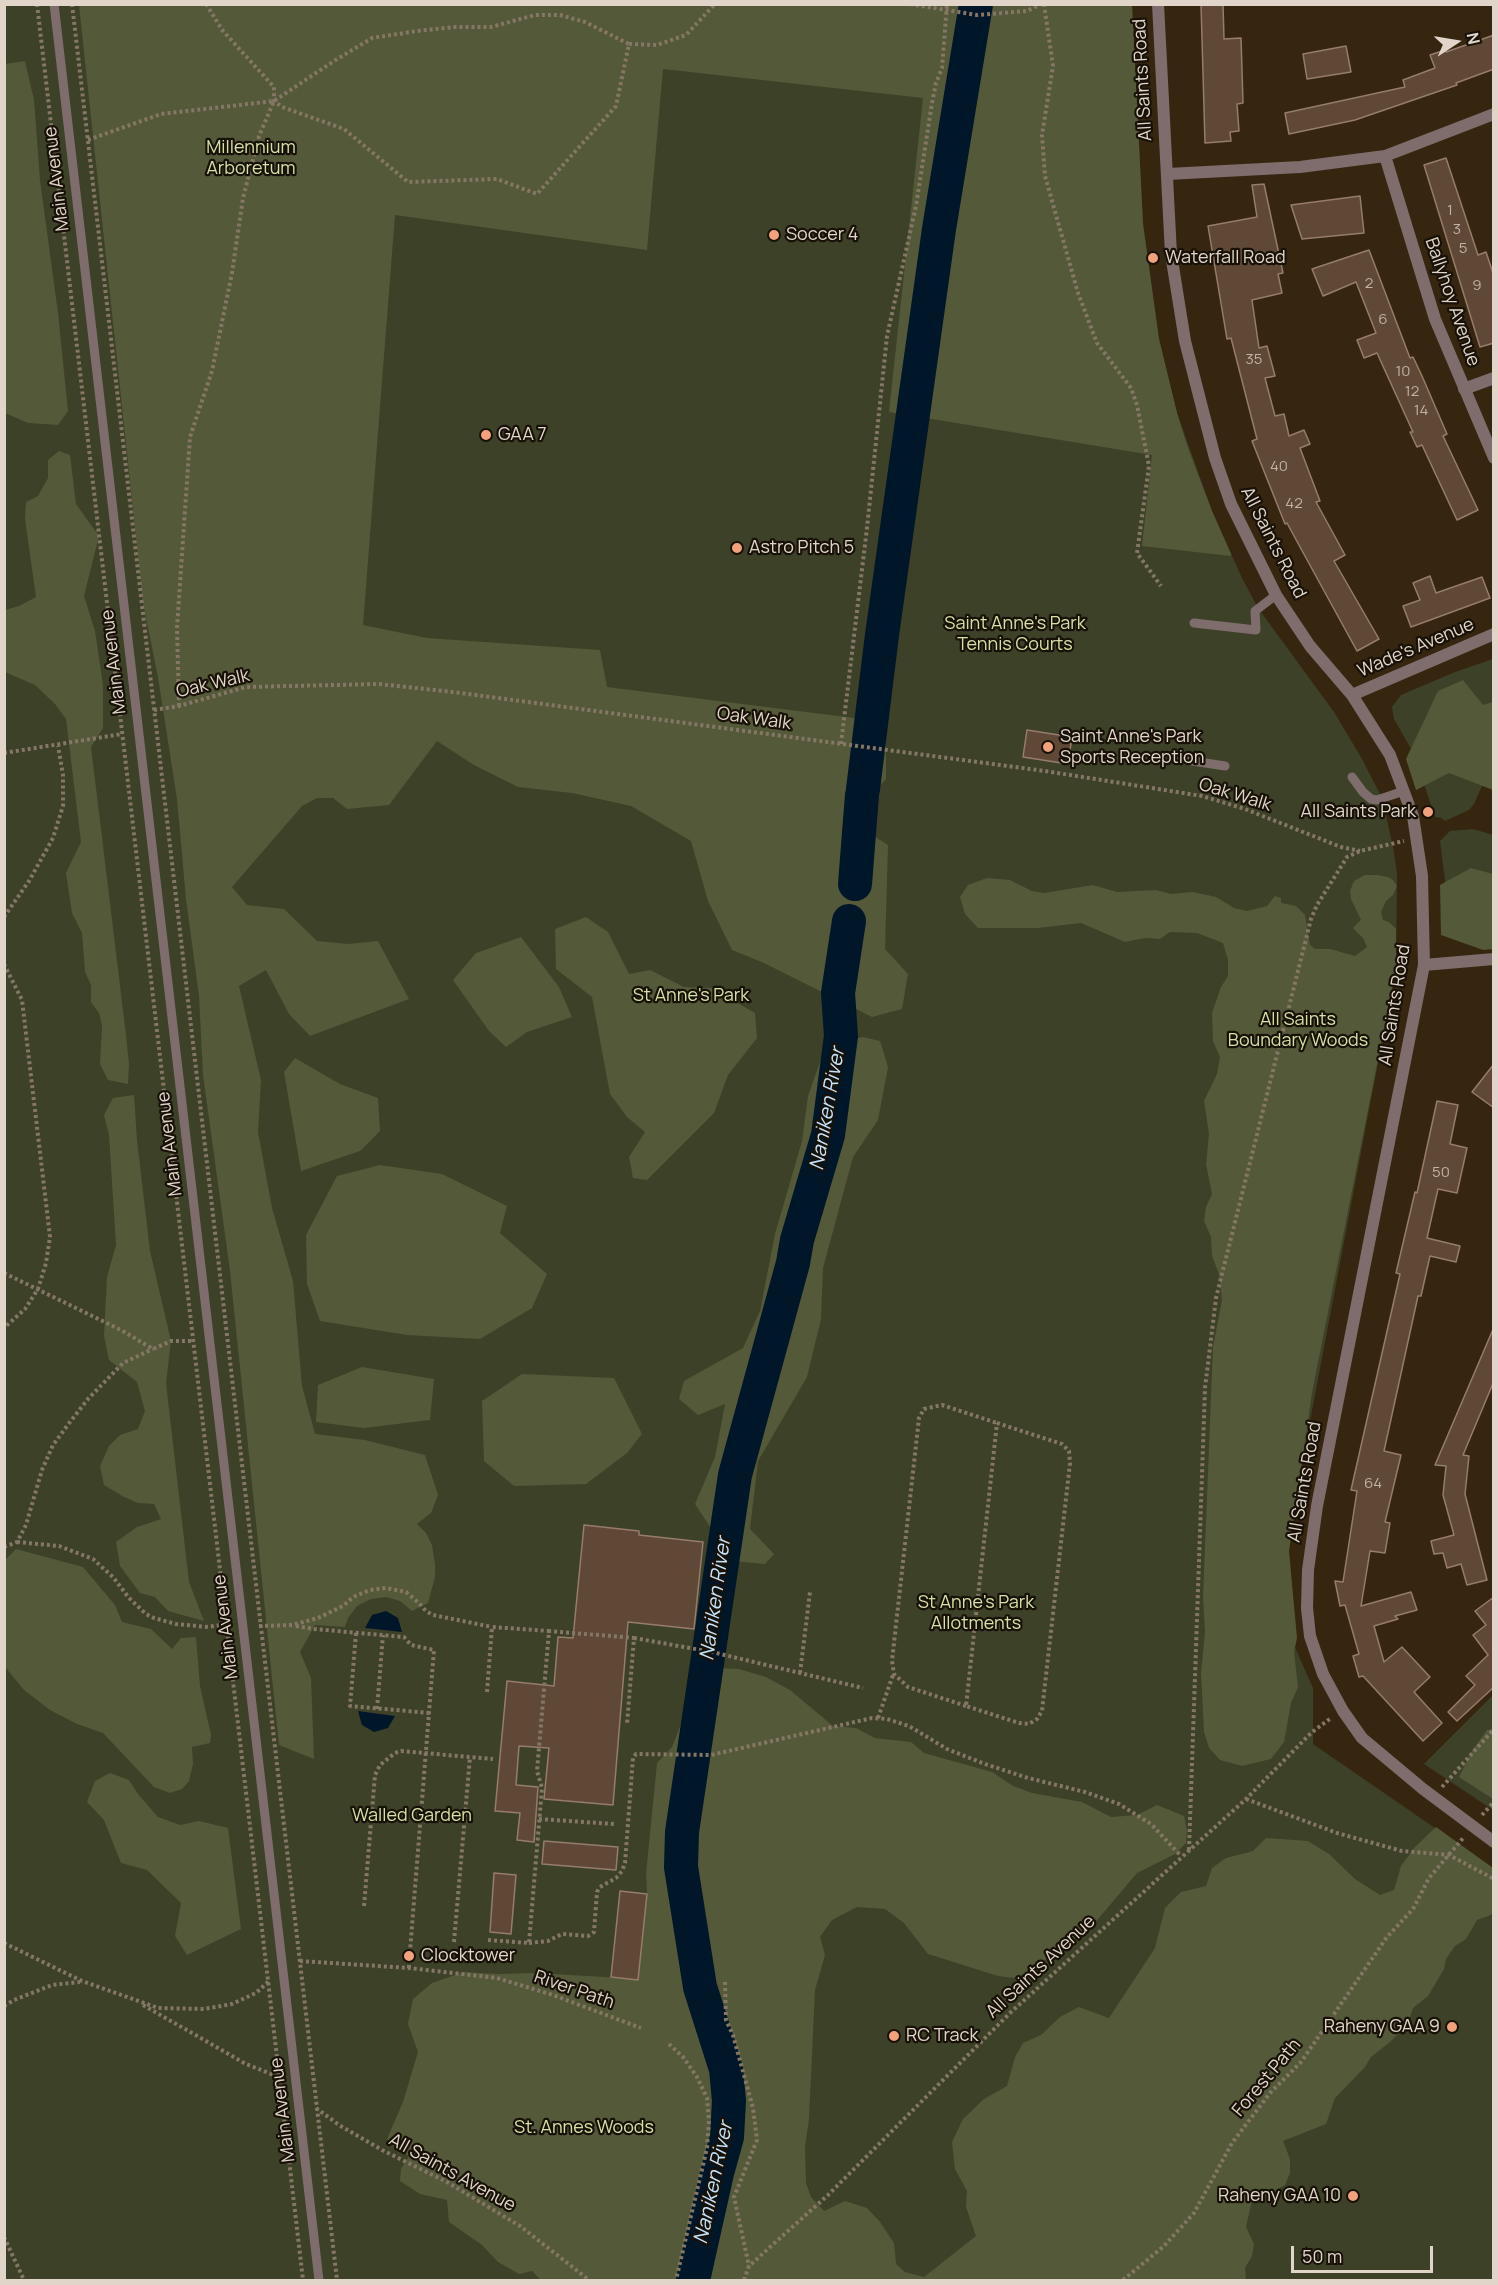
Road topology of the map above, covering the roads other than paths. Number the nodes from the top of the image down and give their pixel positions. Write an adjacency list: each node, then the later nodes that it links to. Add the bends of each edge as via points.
1 (54, 4): 20 (lane, Main Avenue)
2 (1158, 4): 5 (street, All Saints Road)
3 (1494, 114): 4 (street)
4 (1386, 156): 5 (street, via 1300,167); 7 (street, Ballyhoy Avenue, via 1435,319)
5 (1168, 174): 9 (street, All Saints Road, via 1177,294 1215,458 1232,504)
6 (1494, 378): 7 (street)
7 (1464, 389): 8 (street, Ballyhoy Avenue)
8 (1494, 458)
9 (1276, 595): 10 (lane, via 1255,611 1256,630); 12 (street, All Saints Road, via 1310,646)
10 (1194, 623)
11 (1494, 634): 12 (street, Wade's Avenue)
12 (1352, 695): 16 (street, All Saints Road, via 1390,755)
13 (1173, 759): 14 (lane)
14 (1225, 766)
15 (1352, 777): 16 (lane, via 1371,799)
16 (1404, 791): 18 (street, All Saints Road, via 1413,816 1422,876)
17 (1494, 959): 18 (street)
18 (1424, 965): 19 (street, All Saints Road, via 1317,1506 1306,1608 1310,1636 1323,1674 1362,1738)
19 (1494, 1842)
20 (319, 2280)

